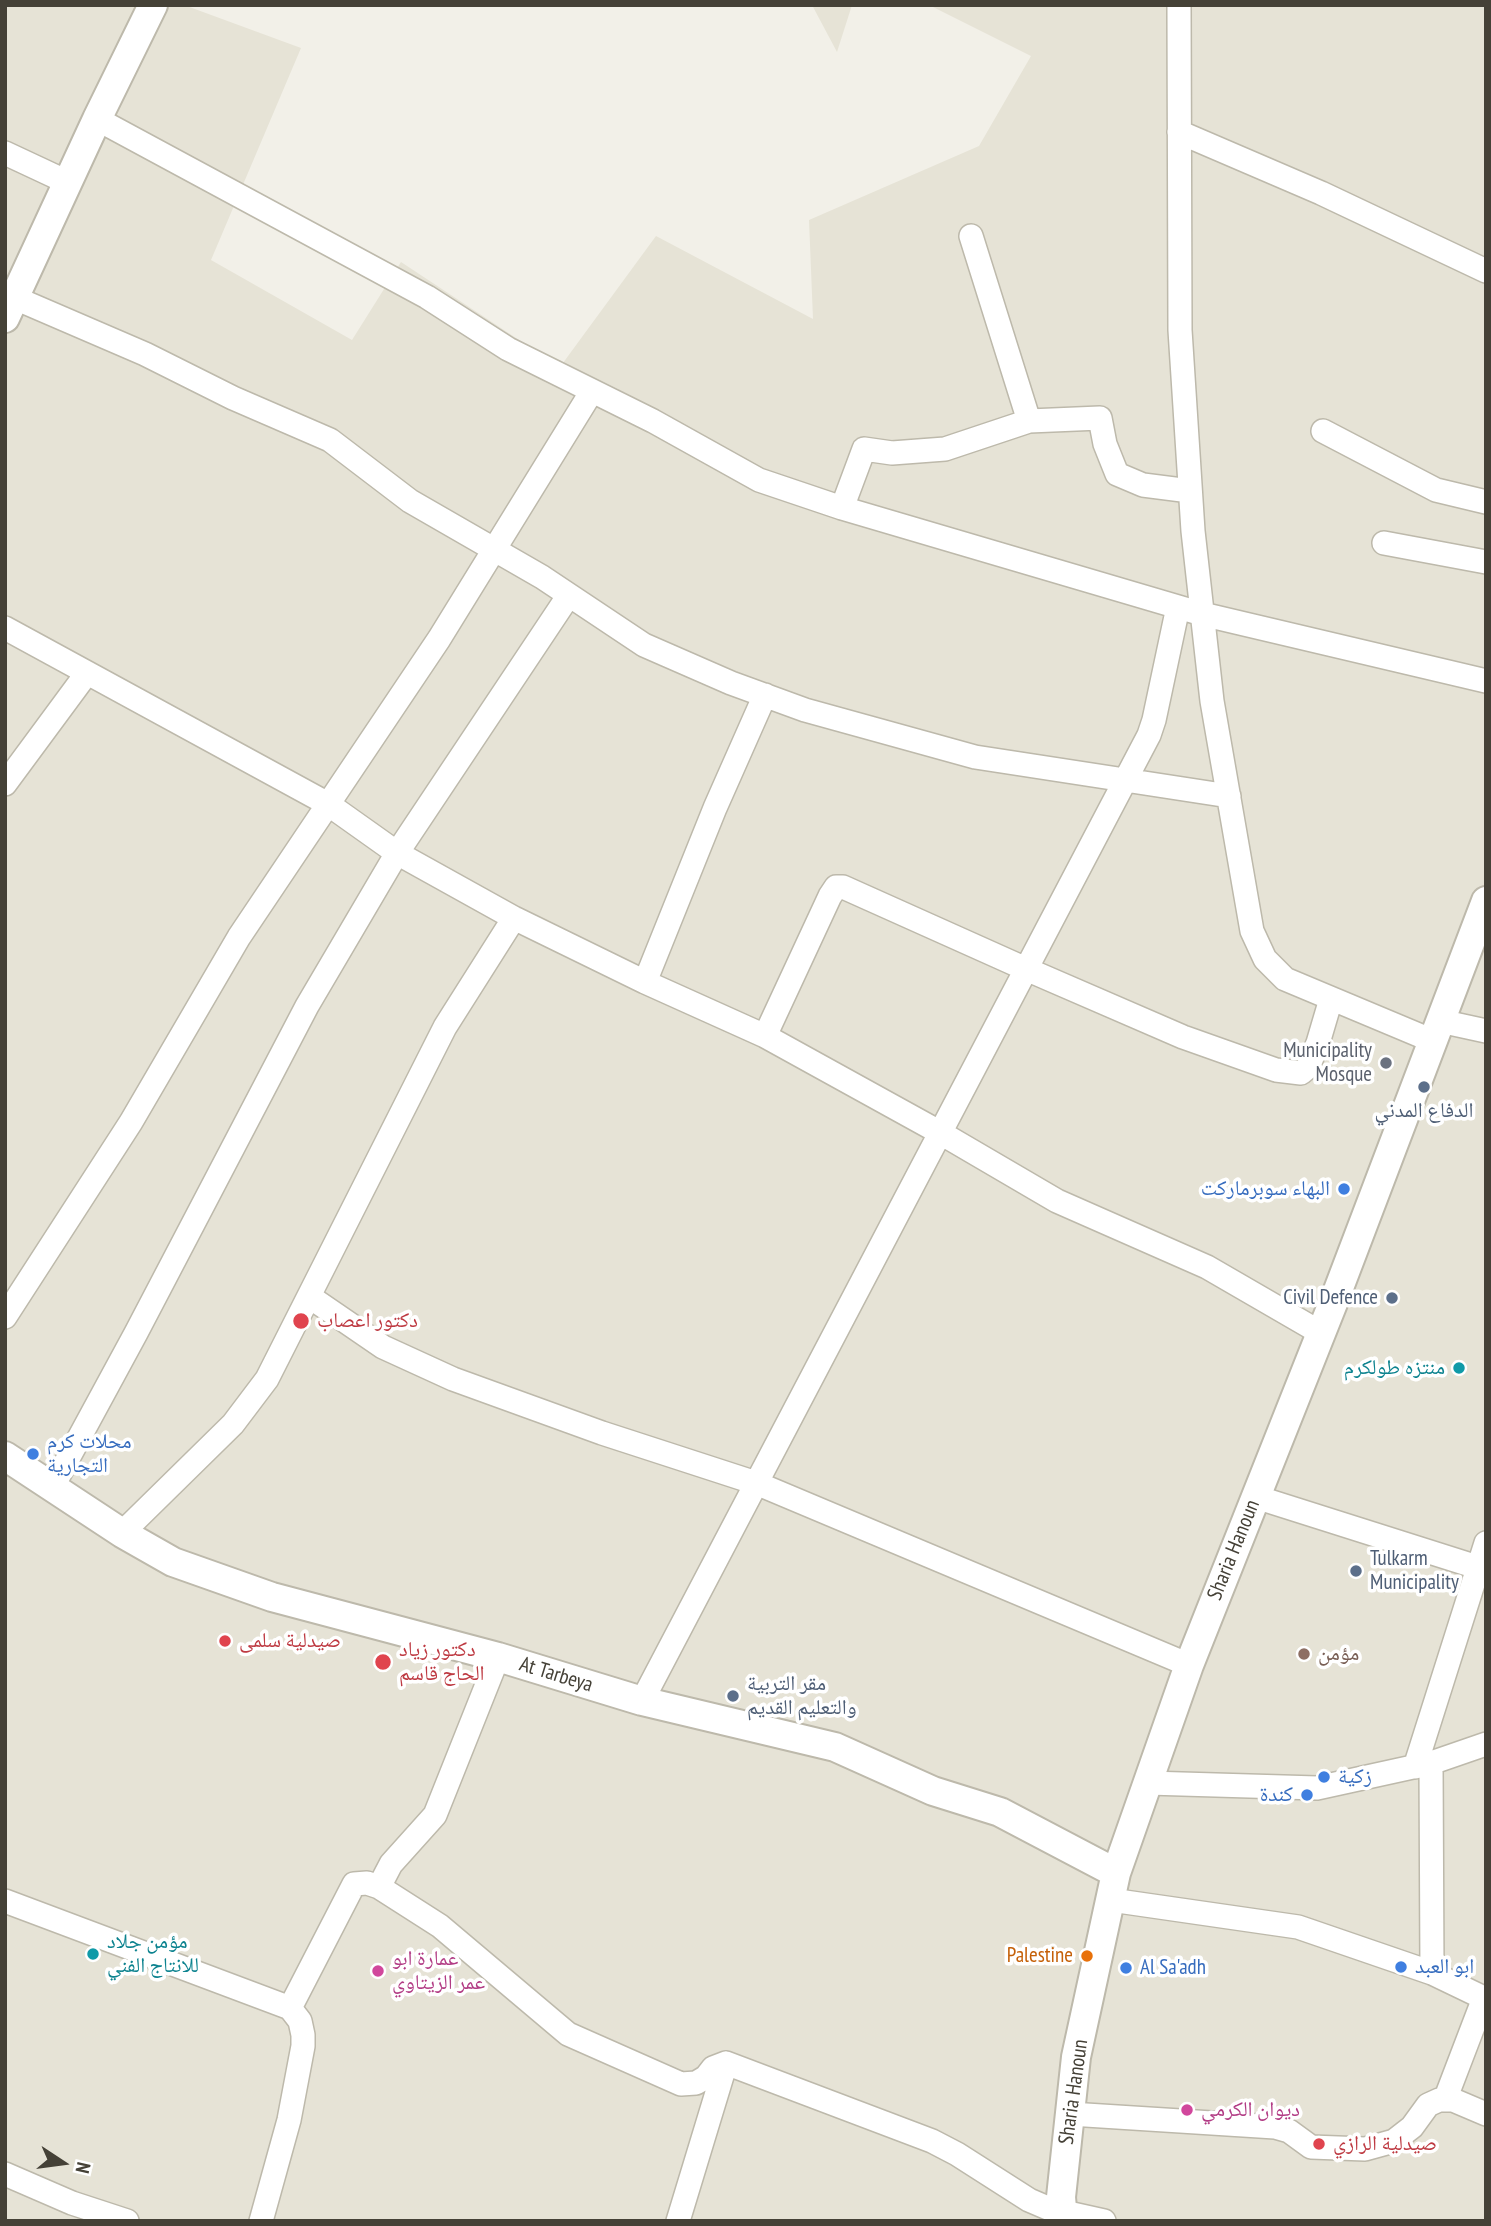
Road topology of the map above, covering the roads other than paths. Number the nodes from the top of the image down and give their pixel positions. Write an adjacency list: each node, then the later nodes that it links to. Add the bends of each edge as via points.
1 (153, 5): 3 (street)
2 (1179, 5): 4 (street)
3 (97, 119): 6 (street); 10 (street, via 427,297 508,349)
4 (1179, 132): 8 (street, via 1321,192); 13 (street, via 1180,330)
5 (5, 153): 6 (street)
6 (67, 182): 9 (street)
7 (971, 236): 11 (street)
8 (1486, 271)
9 (10, 308): 17 (street, via 145,354 330,440 410,500)
10 (592, 391): 15 (street, via 759,480); 17 (street)
11 (1030, 421): 13 (street, via 1100,418 1117,474 1143,485); 15 (street, via 945,449 892,453 864,449)
12 (1323, 431): 14 (street, via 1436,490)
13 (1191, 491): 21 (street)
14 (1486, 502)
15 (842, 508): 20 (street)
16 (1384, 543): 18 (street)
17 (494, 550): 19 (street); 29 (street)
18 (1486, 562)
19 (569, 595): 25 (street, via 643,645); 30 (street)
20 (1178, 607): 21 (street); 26 (street, via 1154,720)
21 (1202, 614): 24 (street); 28 (street)
22 (5, 628): 23 (street)
23 (87, 673): 27 (street); 29 (street)
24 (1486, 681)
25 (765, 695): 26 (street, via 975,757); 34 (street)
26 (1125, 780): 28 (street); 33 (street)
27 (5, 784)
28 (1229, 796): 35 (street, via 1258,947 1285,979)
29 (328, 804): 30 (street); 41 (street, via 239,937 131,1122)
30 (397, 853): 32 (street); 45 (street, via 307,1006)
31 (1486, 901): 36 (street, Sharia Hanoun)
32 (514, 918): 34 (street); 40 (street, via 446,1027)
33 (1026, 969): 35 (street, via 1183,1037 1292,1073 1301,1073 1311,1061); 38 (street, via 836,887); 39 (street)
34 (645, 982): 38 (street)
35 (1331, 999): 36 (street)
36 (1436, 1031): 37 (street); 42 (street, Sharia Hanoun)
37 (1486, 1031)
38 (765, 1036): 39 (street)
39 (939, 1132): 42 (street, via 1057,1201 1207,1267); 44 (street)
40 (310, 1297): 44 (street, via 383,1347 453,1379); 47 (street, via 251,1402)
41 (5, 1317)
42 (1321, 1333): 46 (street, Sharia Hanoun)
43 (5, 1457): 45 (street, At Tarbeya)
44 (756, 1483): 51 (street); 52 (street)
45 (52, 1488): 47 (street, At Tarbeya)
46 (1256, 1497): 49 (street); 51 (street, Sharia Hanoun)
47 (122, 1533): 50 (street, At Tarbeya, via 173,1562 272,1597)
48 (1486, 1543): 49 (street)
49 (1477, 1567): 54 (street)
50 (498, 1657): 52 (street, At Tarbeya); 56 (street, via 435,1815 391,1864)
51 (1189, 1665): 55 (street, Sharia Hanoun)
52 (642, 1701): 57 (street, At Tarbeya, via 835,1746 933,1791 1000,1812)
53 (1486, 1744): 54 (street)
54 (1423, 1765): 55 (street, via 1317,1788); 59 (street)
55 (1148, 1783): 57 (street, Sharia Hanoun)
56 (379, 1887): 61 (street, via 354,1884); 62 (street, via 440,1926 568,2034 681,2084 696,2083)
57 (1114, 1887): 59 (street, via 1298,1927); 64 (street, Sharia Hanoun, via 1076,2057)
58 (5, 1901): 61 (street)
59 (1432, 1973): 60 (street)
60 (1485, 1998): 63 (street)
61 (290, 2008): 69 (street, via 300,2021 303,2046 289,2120)
62 (726, 2063): 67 (street, via 932,2141); 70 (street)
63 (1445, 2100): 64 (street, via 1428,2105 1394,2141 1365,2149 1311,2147 1275,2127); 65 (street)
64 (1070, 2114): 67 (street, Sharia Hanoun)
65 (1486, 2114)
66 (5, 2175): 68 (street)
67 (1062, 2216): 71 (street)
68 (127, 2221)
69 (261, 2221)
70 (678, 2221)
71 (1104, 2221)

